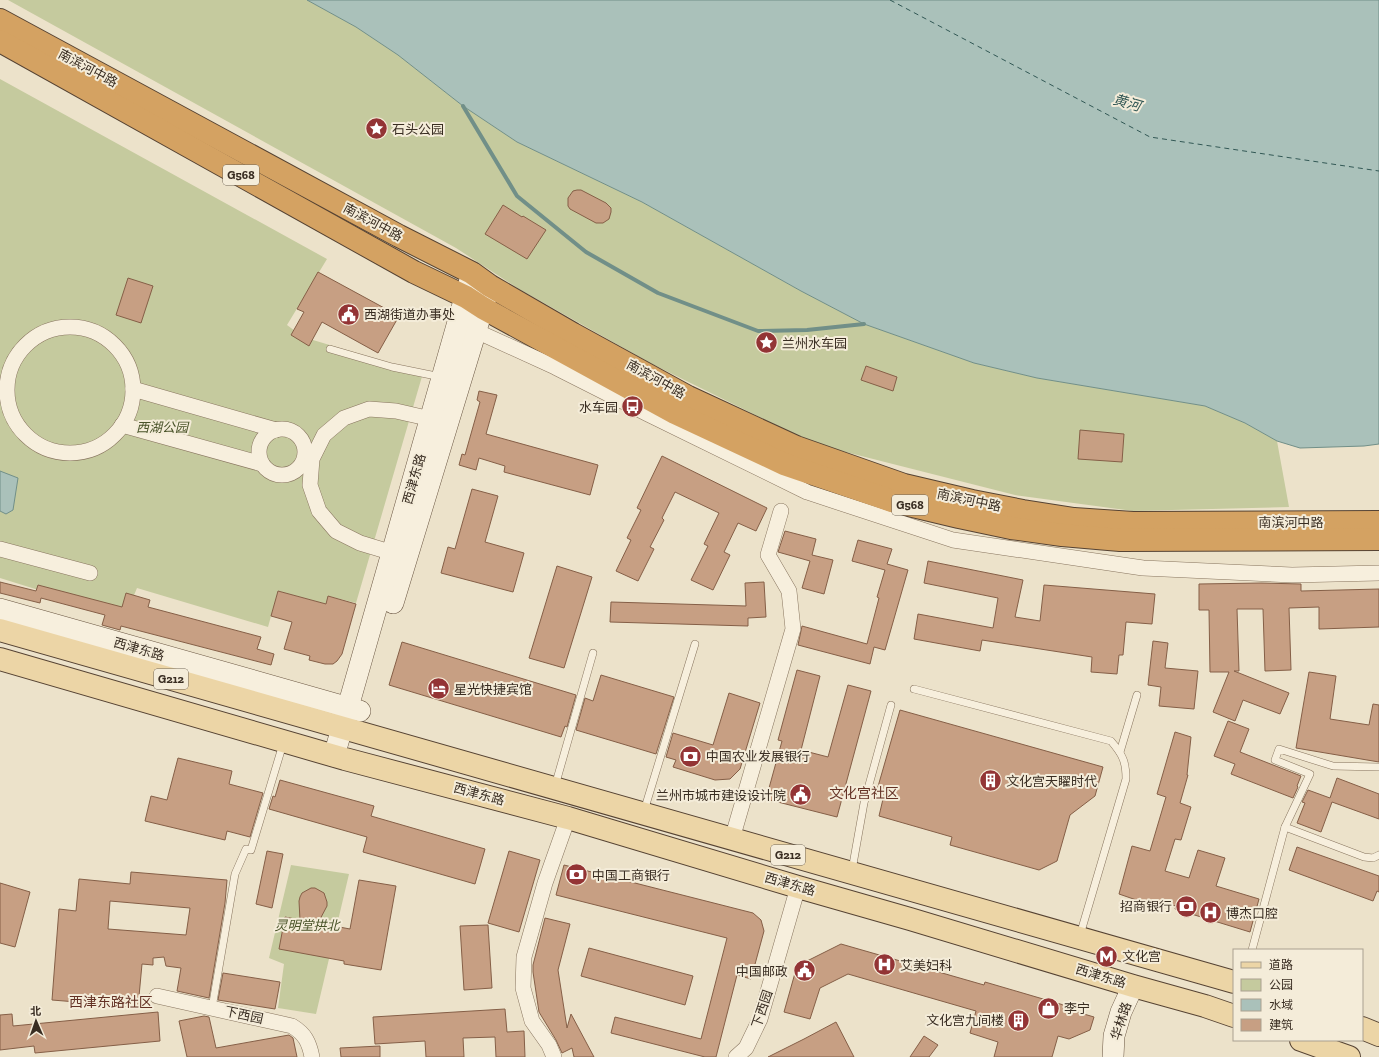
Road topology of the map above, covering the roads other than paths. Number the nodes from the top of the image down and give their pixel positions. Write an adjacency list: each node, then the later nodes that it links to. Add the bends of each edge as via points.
1 (0, 20): 3 (highway, 南滨河中路 / G568)
2 (0, 41): 5 (highway, 南滨河中路 / G568)
3 (472, 274): 4 (highway, 南滨河中路 / G568); 5 (main road, 西津东路)
4 (490, 286): 5 (main road, 西津东路); 16 (highway, 南滨河中路 / G568, via 688,397 796,447 904,485 972,501 1074,519 1133,523)
5 (474, 303): 6 (main road, 西津东路); 8 (main road, 西津东路); 17 (highway, 南滨河中路 / G568, via 697,423 784,464 892,501 1003,526 1069,536 1120,540)
6 (476, 331): 21 (street, via 555,366 807,492 954,540 1144,568 1292,575); 30 (main road, 西津东路)
7 (330, 349): 8 (lane, via 392,367)
8 (443, 377): 10 (main road, 西津东路)
9 (133, 389): 11 (street, via 131,408); 11 (street, via 134,383 126,359 110,340 88,328 63,326 39,334 20,349 8,372 6,396 14,420 30,439 52,451 76,453 100,446 120,430); 12 (street)
10 (431, 419): 13 (street, via 396,411 370,409 344,418 324,435); 19 (main road, 西津东路)
11 (122, 425): 14 (street)
12 (276, 430): 13 (street, via 289,430 297,434 305,445); 14 (street, via 264,438 260,446)
13 (309, 459): 14 (street, via 294,473 285,476 268,471); 19 (street, via 310,486 319,511 336,531 360,543)
14 (262, 464)
15 (781, 511): 39 (street, via 768,555 789,591 793,629)
16 (1379, 522)
17 (1379, 538)
18 (0, 549): 20 (street)
19 (393, 553): 30 (main road, 西津东路)
20 (90, 573)
21 (1379, 573)
22 (0, 609): 30 (main road, 西津东路)
23 (0, 630): 30 (main road, 西津东路 / G212)
24 (695, 644): 36 (lane)
25 (593, 653): 35 (lane)
26 (0, 659): 31 (main road, 西津东路 / G212)
27 (914, 689): 32 (lane, via 1111,742)
28 (1137, 695): 32 (lane)
29 (891, 705): 41 (lane, via 864,803)
30 (351, 720): 33 (main road, 西津东路); 35 (main road, 西津东路 / G212)
31 (284, 741): 33 (main road, 西津东路 / G212); 48 (lane, via 251,850 246,849 235,874)
32 (1120, 752): 43 (lane, via 1126,765 1126,779)
33 (340, 757): 37 (main road, 西津东路 / G212)
34 (1379, 767): 38 (lane, via 1333,766 1279,749 1275,760 1310,774)
35 (554, 788): 36 (main road, 西津东路 / G212)
36 (644, 813): 39 (main road, 西津东路 / G212)
37 (568, 818): 42 (main road, 西津东路 / G212); 54 (street, via 545,883 524,957 523,988 532,1021)
38 (1285, 827): 40 (lane, via 1364,857 1373,858); 44 (lane)
39 (732, 838): 41 (main road, 西津东路 / G212)
40 (1379, 855)
41 (851, 873): 43 (main road, 西津东路 / G212)
42 (798, 887): 46 (main road, 西津东路 / G212); 55 (street, 下西园, via 760,1019 746,1048)
43 (1079, 937): 45 (main road, 西津东路 / G212)
44 (1252, 949)
45 (1233, 982)
46 (1133, 986): 49 (main road, 西津东路 / G212); 56 (main road, 华林路, via 1114,1036)
47 (157, 996): 48 (street, 下西园)
48 (212, 1008): 53 (street, 下西园, via 292,1026 306,1037)
49 (1233, 1016)
50 (1363, 1028): 51 (main road)
51 (1379, 1035)
52 (1304, 1041): 57 (main road)
53 (312, 1057)
54 (554, 1057)
55 (736, 1057)
56 (1113, 1057)
57 (1349, 1057)

